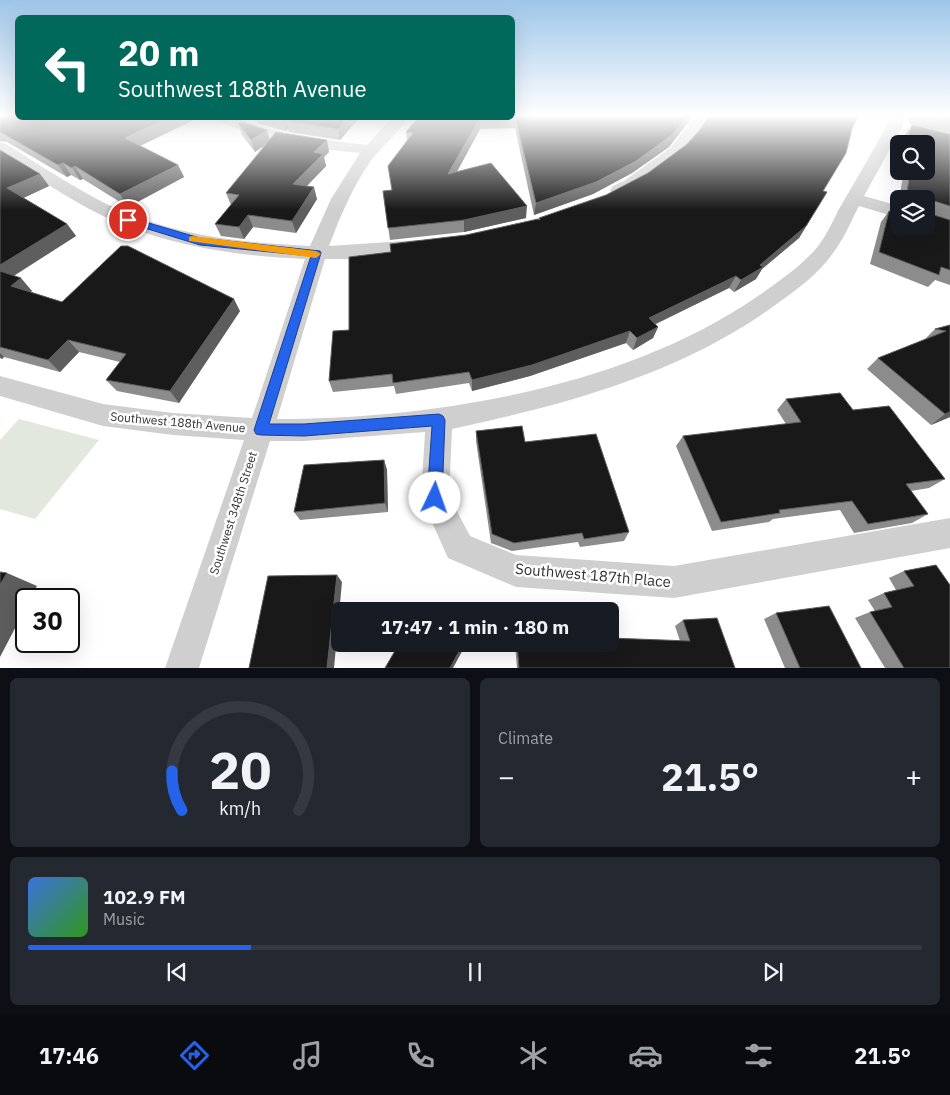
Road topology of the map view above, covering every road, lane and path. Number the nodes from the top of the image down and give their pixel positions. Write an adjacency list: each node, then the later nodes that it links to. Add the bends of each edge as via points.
1 (0, 147): 11 (street, via 128,220 200,241)
2 (347, 147): 6 (street)
3 (374, 147): 6 (street, Southwest 348th Street)
4 (679, 147): 7 (street, via 630,185)
5 (887, 147): 8 (street, Southwest 188th Avenue)
6 (371, 150): 11 (street, Southwest 348th Street, via 350,180)
7 (606, 196)
8 (854, 199): 9 (street); 13 (street, Southwest 188th Avenue, via 826,249 797,279 741,319 680,351 609,378 536,400)
9 (890, 209)
10 (435, 244): 11 (street)
11 (316, 253): 14 (street, Southwest 348th Street)
12 (0, 386): 14 (street, Southwest 188th Avenue, via 103,415)
13 (439, 420): 14 (street, Southwest 188th Avenue); 15 (street, Southwest 187th Place, via 435,498 459,547 516,571 674,582)
14 (261, 430): 16 (street, Southwest 348th Street)
15 (950, 533)
16 (182, 668)

